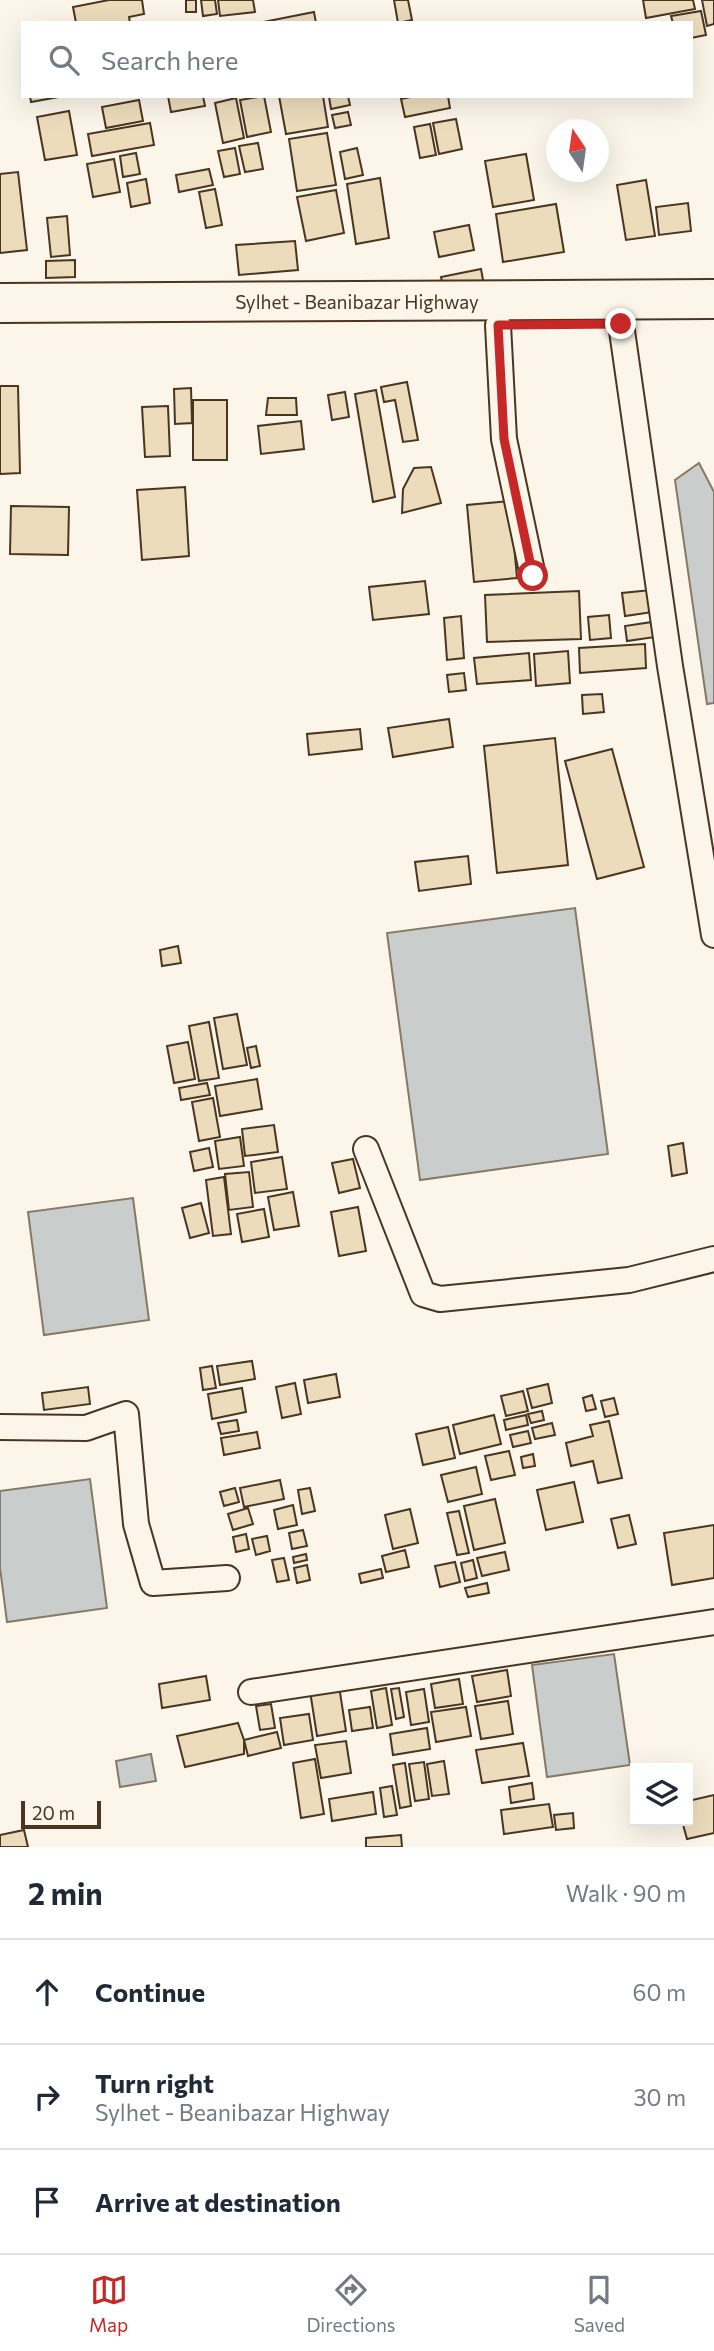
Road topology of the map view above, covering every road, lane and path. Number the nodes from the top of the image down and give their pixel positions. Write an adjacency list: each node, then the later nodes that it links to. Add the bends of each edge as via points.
1 (714, 299): 2 (main road, Sylhet - Beanibazar Highway)
2 (0, 303)
3 (621, 324): 4 (main road, Sylhet - Beanibazar Highway); 5 (main road, Sylhet - Beanibazar Highway); 8 (street)
4 (498, 325): 6 (main road, Sylhet - Beanibazar Highway); 7 (street, via 504,439)
5 (714, 326)
6 (0, 328)
7 (533, 576)
8 (714, 935)
9 (366, 1149): 10 (street, via 423,1294 440,1299 629,1280)
10 (714, 1259)
11 (0, 1427): 12 (street, via 86,1428 126,1415 136,1524 153,1583)
12 (227, 1578)
13 (714, 1622): 14 (street)
14 (251, 1692)

